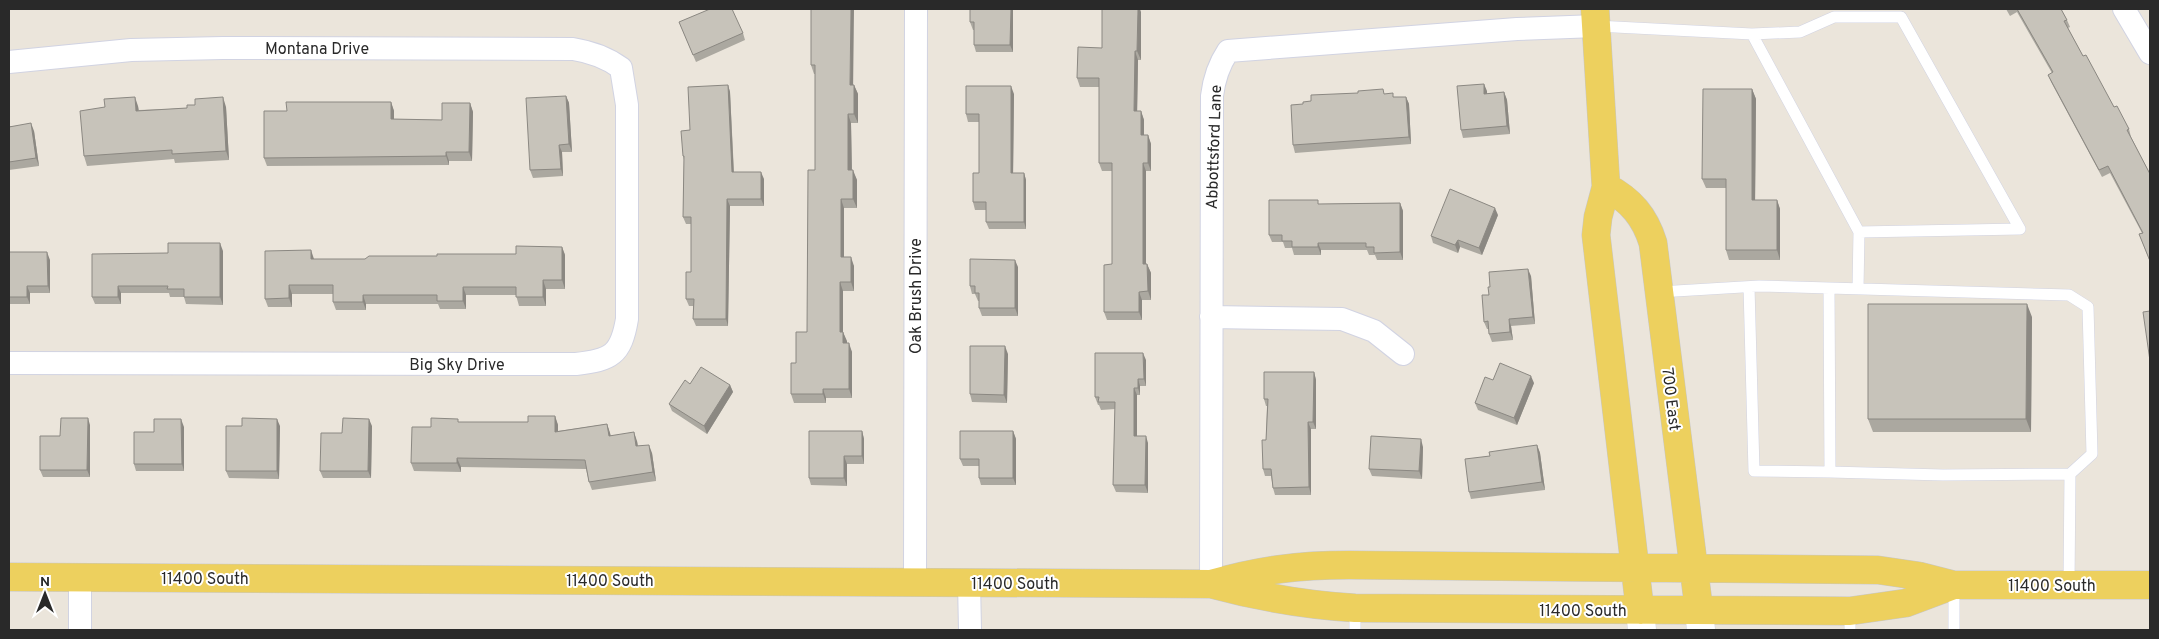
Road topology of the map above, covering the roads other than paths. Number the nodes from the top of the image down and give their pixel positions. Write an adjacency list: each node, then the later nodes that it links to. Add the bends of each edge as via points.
1 (916, 9): 23 (street, Oak Brush Drive)
2 (2124, 9): 5 (street)
3 (1596, 17): 4 (lane); 8 (main road); 14 (street, Abbottsford Lane, via 1517,29 1228,51 1219,64 1212,96)
4 (1752, 34): 9 (lane); 9 (lane, via 1800,32 1834,17 1901,17 2020,229)
5 (2150, 53)
6 (9, 62): 7 (street, Montana Drive, via 131,50 573,49 607,58)
7 (621, 68): 16 (street, Big Sky Drive, via 627,104 627,319 624,337 615,353 597,362)
8 (1606, 187): 13 (main road, 700 East, via 1632,205 1648,230); 19 (main road, via 1596,235)
9 (1859, 232): 12 (lane)
10 (1750, 287): 11 (lane); 13 (lane); 17 (lane, via 1754,472)
11 (1829, 288): 12 (lane); 17 (lane)
12 (1858, 289): 18 (lane, via 2069,295 2088,307 2092,454)
13 (1659, 292): 20 (main road, 700 East)
14 (1211, 317): 15 (street, via 1342,318 1374,331); 25 (street, Abbottsford Lane)
15 (1403, 354)
16 (9, 363)
17 (1830, 472): 18 (lane)
18 (2070, 474): 27 (lane)
19 (1635, 568): 20 (main road, 11400 South); 25 (main road, 11400 South, via 1314,565 1245,574); 30 (main road)
20 (1694, 568): 26 (main road, 11400 South, via 1878,570); 31 (main road, 700 East)
21 (9, 576): 22 (main road, 11400 South)
22 (80, 577): 23 (main road, 11400 South); 33 (street)
23 (915, 582): 24 (main road, 11400 South)
24 (969, 582): 25 (main road, 11400 South); 34 (street)
25 (1211, 584): 29 (main road, 11400 South, via 1278,601 1314,606)
26 (1954, 585): 27 (main road, 11400 South); 32 (main road, 11400 South); 35 (lane)
27 (2069, 585): 28 (main road, 11400 South)
28 (2150, 585)
29 (1355, 619): 30 (main road, 11400 South)
30 (1641, 620): 31 (main road, 11400 South)
31 (1700, 620): 32 (main road, 11400 South)
32 (1850, 621)
33 (80, 630)
34 (970, 630)
35 (1954, 630)

